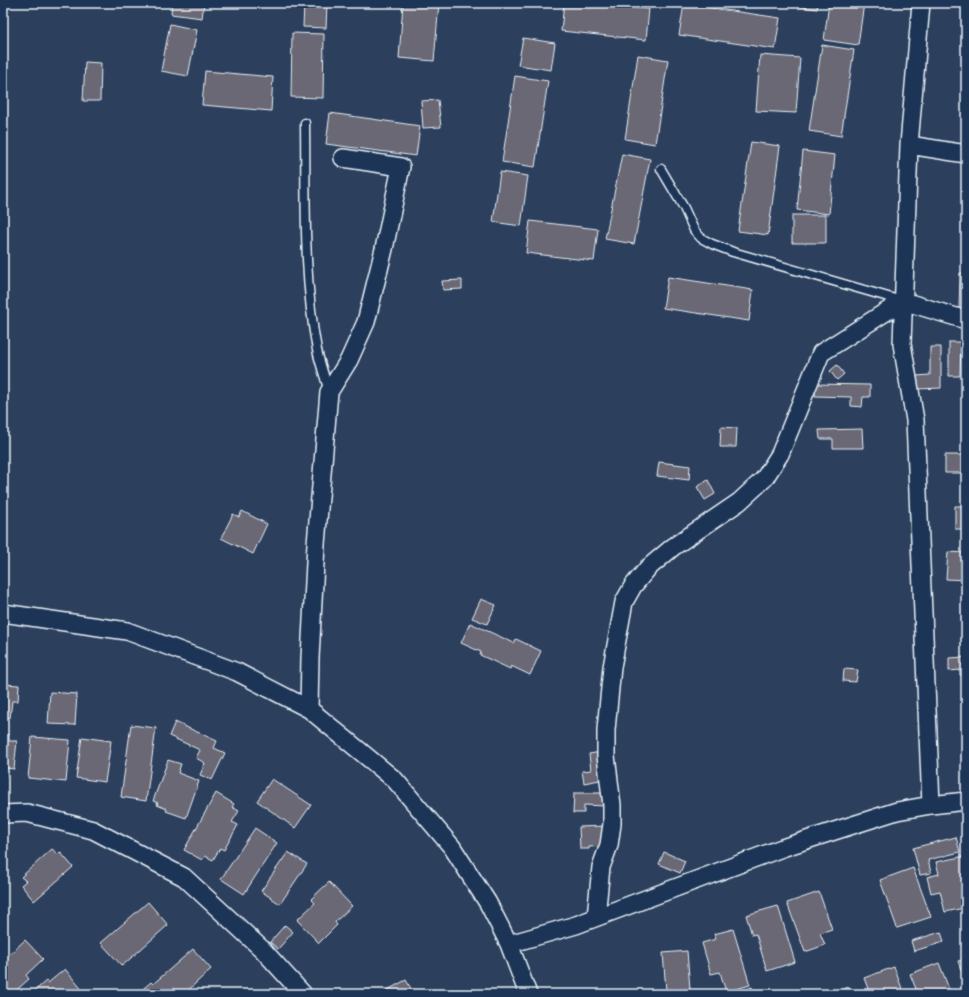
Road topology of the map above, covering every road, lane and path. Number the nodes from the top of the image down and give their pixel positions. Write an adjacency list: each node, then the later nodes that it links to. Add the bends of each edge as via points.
1 (921, 3): 3 (street)
2 (305, 123): 9 (lane, via 309,288 317,351)
3 (909, 145): 4 (street); 7 (street)
4 (966, 154)
5 (342, 158): 9 (street, via 401,168 366,322 349,360)
6 (661, 169): 7 (lane, via 694,230 701,238 712,244)
7 (903, 301): 8 (street); 13 (street, via 902,344 915,420); 15 (street, via 821,353 780,454 764,479 739,502 672,546 648,568 624,602 612,667 606,730 612,824 609,844 601,867)
8 (966, 320)
9 (329, 392): 11 (street, via 316,544)
10 (3, 613): 11 (street, via 127,631 236,672)
11 (310, 709): 16 (street, via 395,780 452,847 488,903)
12 (966, 801): 13 (street)
13 (931, 805): 15 (street, via 898,812 782,848)
14 (3, 814): 17 (street, via 27,813 93,830 184,876 263,950)
15 (596, 917): 16 (street)
16 (508, 944): 18 (street)
17 (303, 994)
18 (528, 994)

